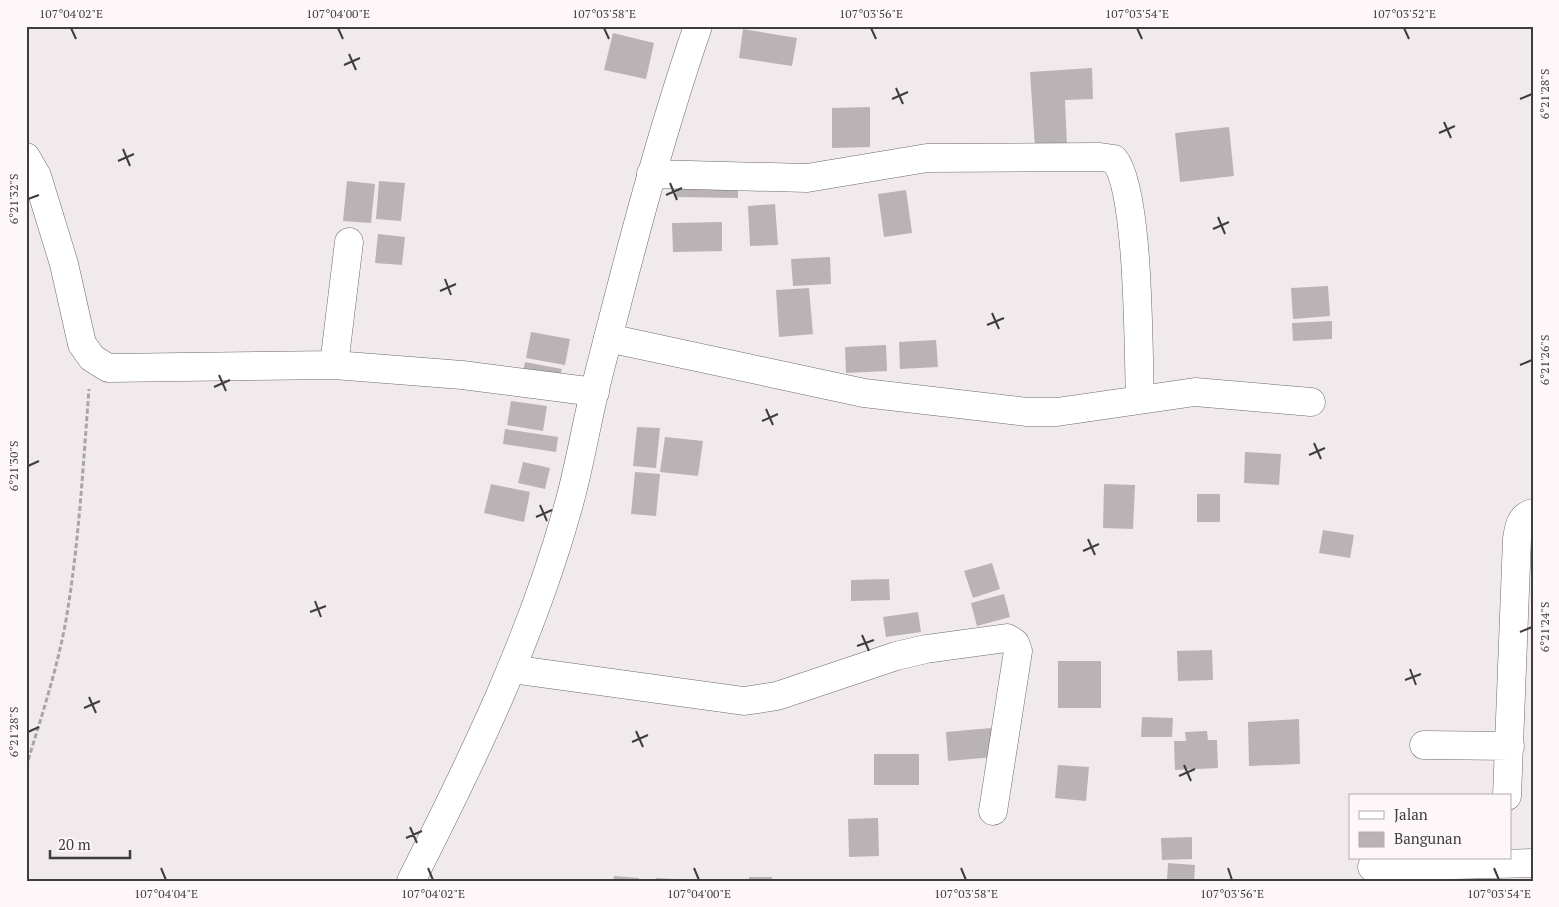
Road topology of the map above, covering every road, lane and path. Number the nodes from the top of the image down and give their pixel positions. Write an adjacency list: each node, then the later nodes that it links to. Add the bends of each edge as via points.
1 (698, 26): 3 (street)
2 (26, 157): 6 (street, via 37,176 64,264 82,344)
3 (650, 174): 5 (street); 9 (street, via 807,178 927,158 1114,159 1123,176 1131,222)
4 (349, 242): 7 (street)
5 (608, 338): 8 (street); 9 (street, via 864,393 970,406 1058,412)
6 (92, 358): 7 (street, via 108,368); 15 (path, via 77,535 66,620 50,691)
7 (334, 365): 8 (street, via 462,375)
8 (594, 392): 12 (street, via 570,501)
9 (1140, 399): 10 (street, via 1195,392)
10 (1312, 402)
11 (1533, 513): 14 (street, via 1520,522 1517,539)
12 (511, 669): 17 (street, via 744,701 777,696 896,656 1007,638 1015,643 1018,651); 21 (street, via 449,807)
13 (1424, 746): 14 (street)
14 (1510, 746): 16 (street)
15 (26, 767)
16 (1507, 794)
17 (993, 811)
18 (1504, 861): 19 (street); 20 (street)
19 (1533, 863)
20 (1372, 867)
21 (411, 881)

